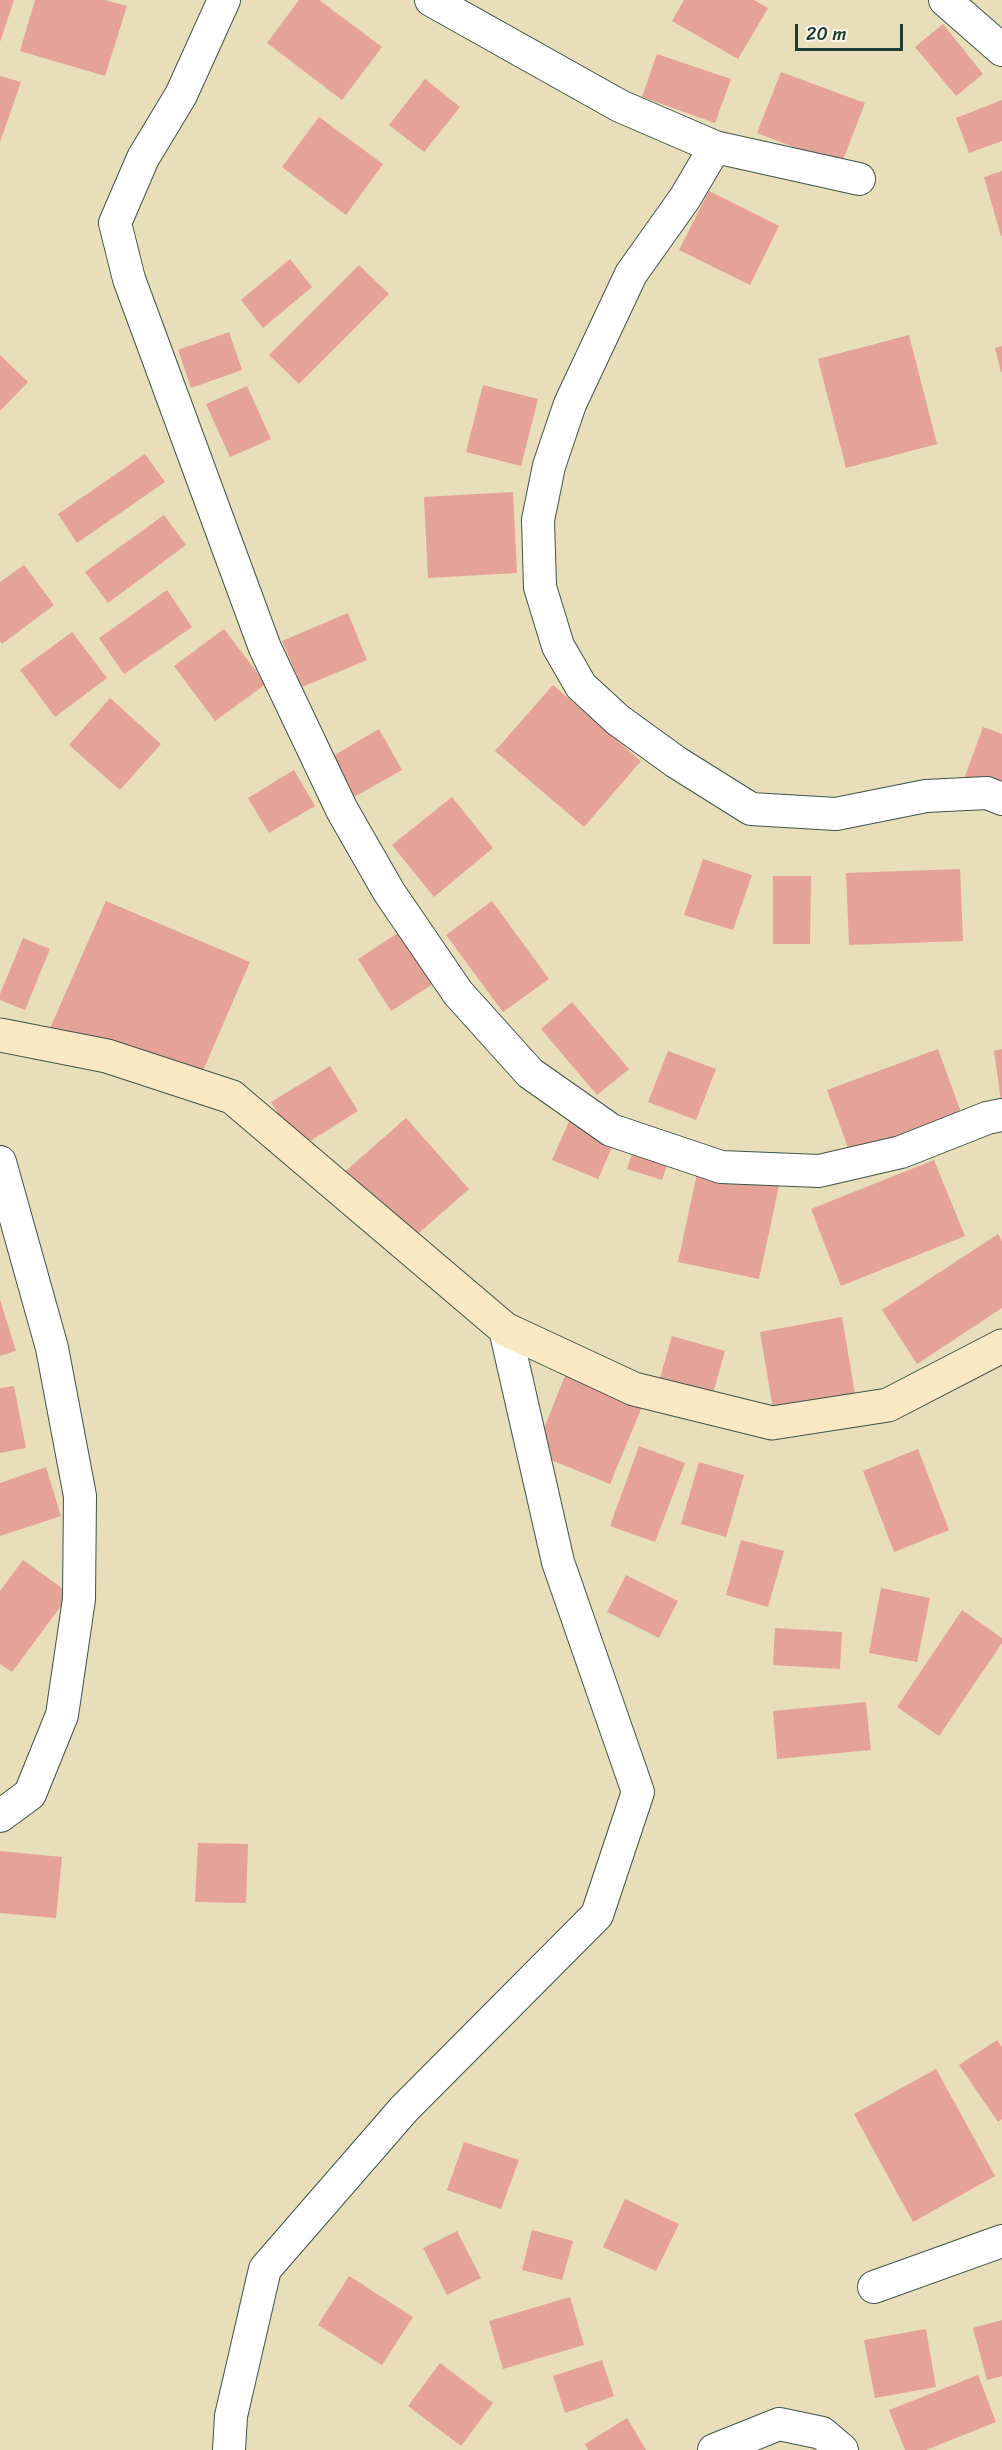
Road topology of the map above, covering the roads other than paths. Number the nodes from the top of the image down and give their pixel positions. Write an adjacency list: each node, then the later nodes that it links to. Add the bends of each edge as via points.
1 (224, 0): 9 (street, via 181,95 142,158 115,223 129,279 265,648 342,810 388,892 458,993 530,1073 611,1130 722,1167 819,1171 901,1152)
2 (431, 0): 5 (street, via 621,106)
3 (945, 0): 4 (street)
4 (1002, 50)
5 (715, 147): 6 (street); 7 (street, via 685,198 631,274 570,404 549,466 538,520 540,587 558,646 581,686 618,720 751,809 836,814 926,796 987,793)
6 (859, 178)
7 (1002, 800)
8 (0, 1035): 11 (main road, via 106,1056 232,1097)
9 (1002, 1115)
10 (0, 1162): 13 (street, via 52,1348 80,1496 79,1599 62,1715 30,1794)
11 (505, 1329): 12 (main road, via 634,1389 772,1423 888,1405); 16 (street, via 558,1562 638,1792 597,1915 404,2109 265,2269 231,2416)
12 (1002, 1346)
13 (0, 1816)
14 (1002, 2241): 15 (street)
15 (874, 2287)
16 (229, 2450)
17 (714, 2450): 18 (street, via 779,2424 822,2433)
18 (842, 2450)

